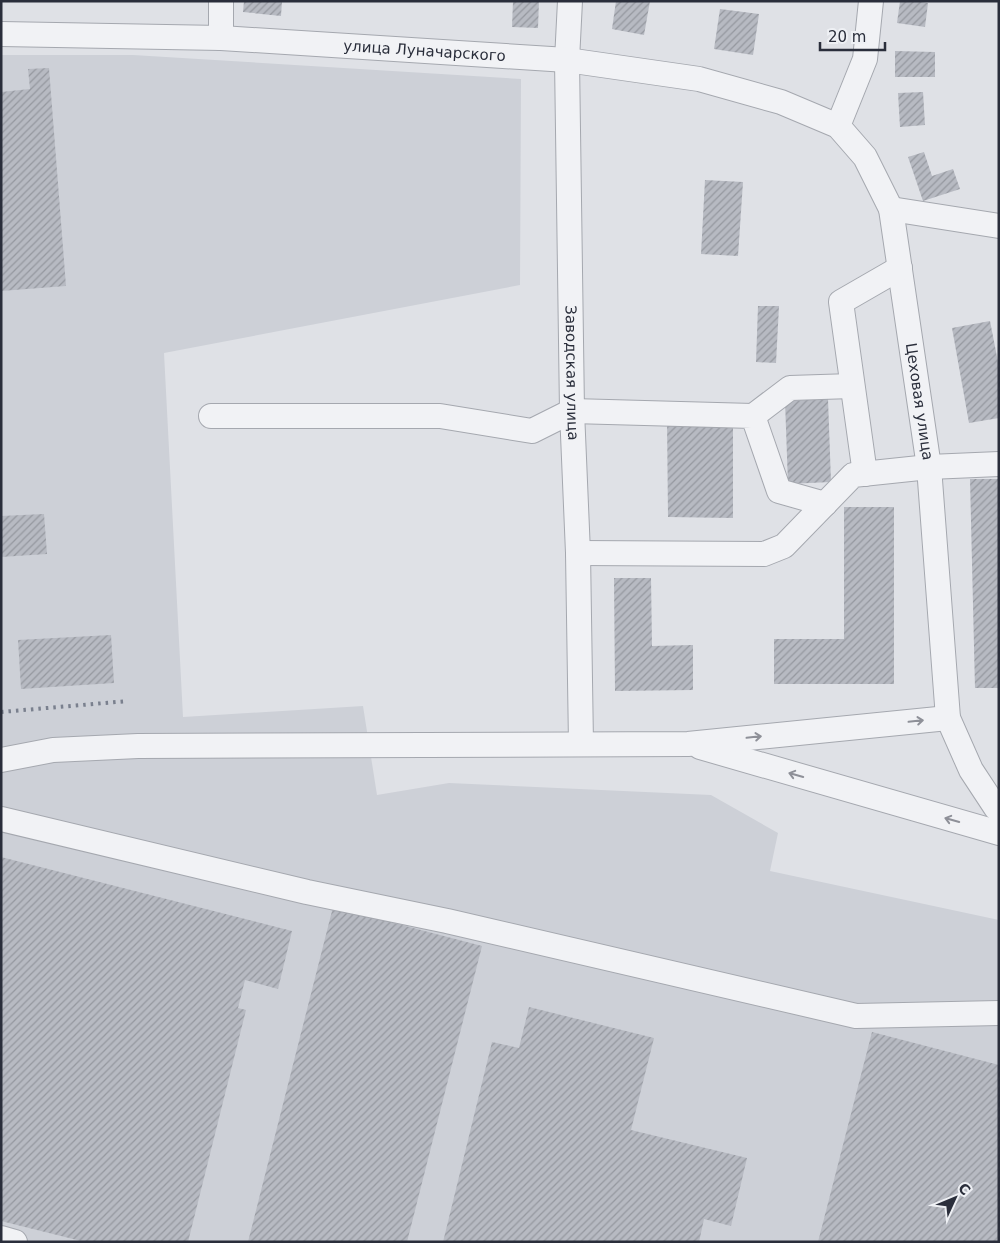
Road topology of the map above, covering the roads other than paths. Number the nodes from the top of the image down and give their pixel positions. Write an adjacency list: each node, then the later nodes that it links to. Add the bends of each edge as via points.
1 (221, 1): 5 (street)
2 (570, 1): 6 (street, Заводская улица)
3 (871, 1): 7 (street, via 866,59)
4 (1, 34): 5 (street, улица Луначарского)
5 (221, 38): 6 (street, улица Луначарского)
6 (567, 60): 7 (street, улица Луначарского, via 699,79 781,102); 12 (street, Заводская улица)
7 (838, 126): 8 (street, Цеховая улица, via 864,157)
8 (891, 209): 9 (street); 10 (street, Цеховая улица)
9 (999, 226)
10 (900, 268): 11 (street, via 840,302); 16 (street, Цеховая улица)
11 (852, 386): 14 (street, via 790,388); 17 (street)
12 (572, 411): 13 (street, via 532,431 440,416); 14 (street); 19 (street, Заводская улица)
13 (211, 416)
14 (753, 416): 18 (street, via 779,491)
15 (999, 464): 16 (street)
16 (929, 467): 17 (street); 20 (street, Цеховая улица)
17 (864, 474): 18 (street, via 853,476)
18 (825, 504): 19 (street, via 784,546 764,554)
19 (578, 553): 21 (street, Заводская улица)
20 (948, 718): 22 (street, one-way to 20); 24 (street, Цеховая улица, via 971,770)
21 (580, 744): 22 (street); 23 (street, via 138,746 53,750)
22 (688, 744): 26 (street, one-way to 22)
23 (1, 760)
24 (999, 811)
25 (1, 819): 27 (street, via 856,1016)
26 (999, 833)
27 (999, 1013)
28 (1, 1238): 29 (street)
29 (15, 1242)

